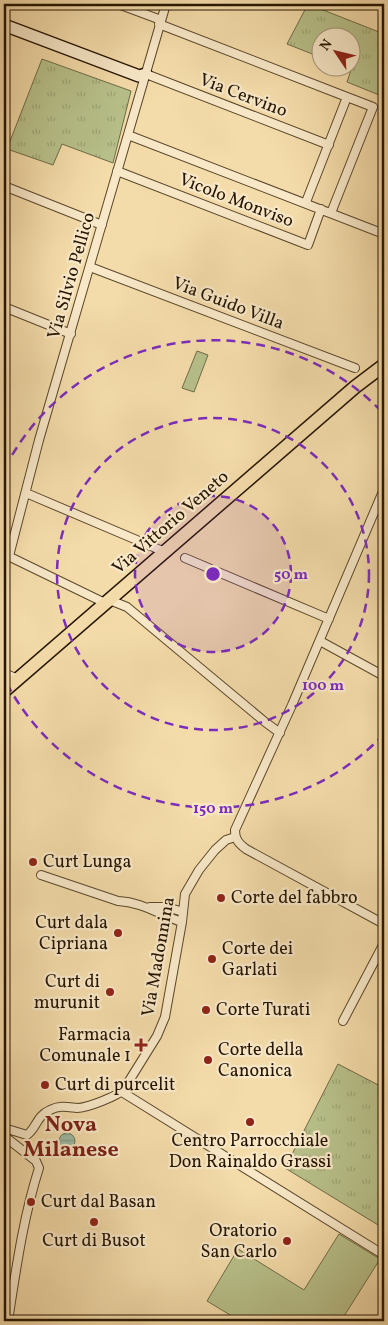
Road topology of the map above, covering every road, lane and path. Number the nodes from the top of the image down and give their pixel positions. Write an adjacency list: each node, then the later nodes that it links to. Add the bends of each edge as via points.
1 (118, 4): 5 (street)
2 (166, 4): 5 (street, Via Silvio Pellico)
3 (380, 4): 4 (street)
4 (384, 6)
5 (160, 22): 7 (street, Via Silvio Pellico); 8 (street)
6 (4, 25): 7 (street, via 139,76)
7 (146, 74): 9 (street, Via Silvio Pellico); 10 (street, Via Cervino)
8 (348, 97): 10 (street); 15 (street, via 373,107)
9 (128, 135): 11 (street, Via Silvio Pellico); 13 (street)
10 (329, 145): 13 (street)
11 (117, 171): 14 (street, Vicolo Monviso, via 308,245); 16 (street, Via Silvio Pellico)
12 (4, 186): 16 (street)
13 (306, 202): 14 (street)
14 (321, 209): 15 (street)
15 (331, 213): 17 (street)
16 (102, 226): 18 (street, Via Silvio Pellico)
17 (384, 234)
18 (90, 267): 20 (street, Via Silvio Pellico); 23 (street, Via Guido Villa)
19 (4, 307): 20 (street)
20 (71, 334): 26 (street, Via Silvio Pellico)
21 (384, 359): 24 (main road, Via Vittorio Veneto)
22 (384, 365): 24 (main road, Via Vittorio Veneto)
23 (355, 368)
24 (361, 382): 27 (main road, Via Vittorio Veneto)
25 (384, 489): 31 (street)
26 (26, 493): 27 (street); 28 (street, Via Silvio Pellico)
27 (165, 552): 30 (main road, Via Vittorio Veneto)
28 (7, 555): 30 (street)
29 (185, 558): 31 (street)
30 (106, 603): 35 (main road, Via Vittorio Veneto); 37 (street, via 112,601 126,607)
31 (329, 619): 32 (street)
32 (320, 641): 34 (street); 37 (street)
33 (4, 673): 35 (street)
34 (384, 676)
35 (18, 679): 36 (main road, Via Vittorio Veneto)
36 (4, 691)
37 (280, 733): 38 (street, via 236,825)
38 (235, 837): 41 (street, Via Madonnina, via 222,842 198,870 185,894); 43 (street, via 246,849)
39 (41, 875): 40 (street, via 118,901)
40 (148, 907): 41 (street, via 167,907); 42 (street)
41 (183, 912): 42 (street, Via Madonnina)
42 (182, 922): 46 (street, Via Madonnina, via 165,1017)
43 (384, 924)
44 (384, 943): 45 (street)
45 (344, 1021)
46 (125, 1094): 47 (street, via 82,1107 64,1106 48,1110 27,1135); 49 (street)
47 (4, 1128)
48 (4, 1136): 50 (street, via 36,1161 39,1168 33,1183)
49 (384, 1255)
50 (8, 1321)

